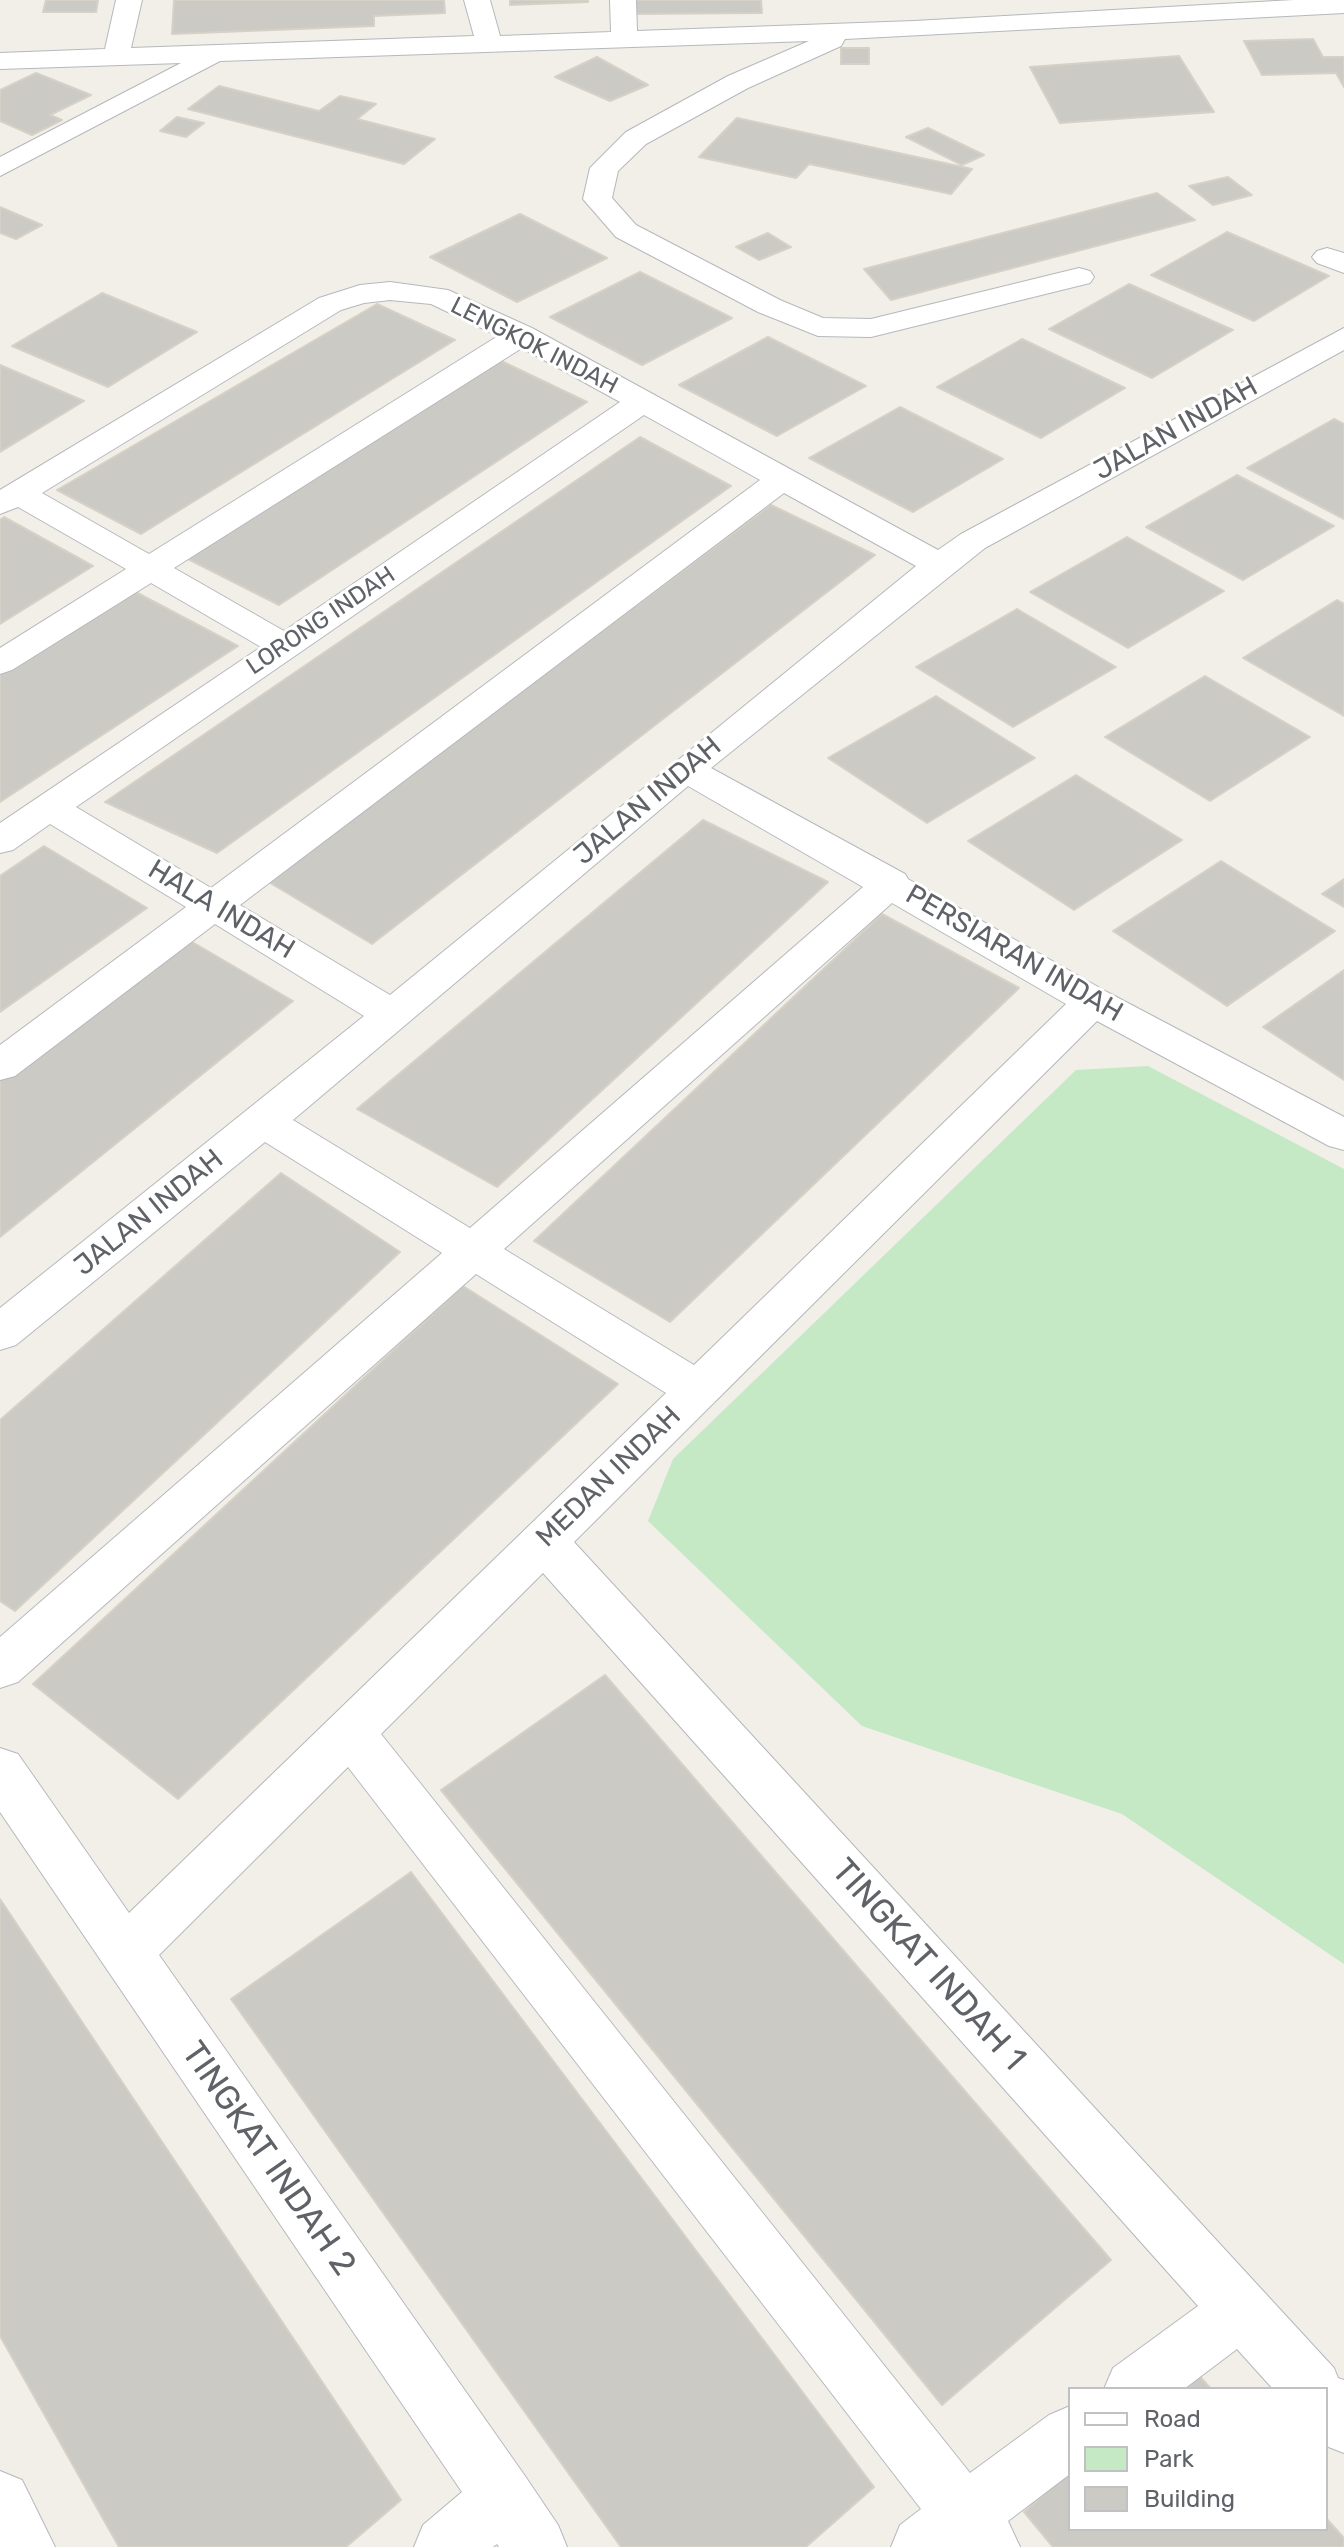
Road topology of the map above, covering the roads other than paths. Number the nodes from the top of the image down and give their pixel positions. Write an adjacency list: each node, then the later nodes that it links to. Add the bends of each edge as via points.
1 (129, 0): 12 (street)
2 (477, 0): 10 (street)
3 (623, 0): 9 (street)
4 (907, 0): 7 (street)
5 (1344, 5): 6 (street)
6 (1158, 8): 7 (street)
7 (914, 29): 8 (street)
8 (852, 31): 9 (street); 15 (street, via 738,82 636,138 604,168 597,199 626,231 818,327 871,328)
9 (624, 38): 10 (street)
10 (489, 44): 11 (street)
11 (217, 55): 12 (street); 14 (street)
12 (116, 58): 13 (street)
13 (0, 61)
14 (0, 168)
15 (1079, 277)
16 (521, 335): 18 (street, LENGKOK INDAH); 20 (street, LENGKOK INDAH, via 437,296 360,294 330,304); 22 (street)
17 (1344, 337): 21 (street, JALAN INDAH, via 973,541)
18 (642, 402): 19 (street, LENGKOK INDAH); 23 (street, LORONG INDAH)
19 (783, 478): 21 (street, LENGKOK INDAH); 29 (street)
20 (9, 499): 22 (street)
21 (939, 565): 25 (street, JALAN INDAH)
22 (150, 567): 23 (street); 24 (street)
23 (285, 646): 26 (street, LORONG INDAH)
24 (0, 663)
25 (686, 769): 28 (street, PERSIARAN INDAH); 31 (street, JALAN INDAH)
26 (49, 807): 27 (street, LORONG INDAH); 29 (street, HALA INDAH)
27 (0, 841)
28 (891, 883): 30 (street, PERSIARAN INDAH); 35 (street)
29 (216, 906): 31 (street, HALA INDAH); 32 (street)
30 (1093, 1002): 34 (street, PERSIARAN INDAH); 37 (street, MEDAN INDAH)
31 (392, 1014): 33 (street, JALAN INDAH)
32 (0, 1066)
33 (263, 1121): 35 (street); 36 (street, JALAN INDAH)
34 (1344, 1135)
35 (475, 1249): 37 (street); 39 (street)
36 (0, 1333)
37 (698, 1390): 38 (street, MEDAN INDAH)
38 (543, 1541): 40 (street, MEDAN INDAH); 43 (street, TINGKAT INDAH 1)
39 (0, 1667)
40 (350, 1732): 42 (street, MEDAN INDAH); 51 (street)
41 (0, 1770): 42 (street, TINGKAT INDAH 2)
42 (125, 1953): 49 (street, TINGKAT INDAH 2)
43 (1241, 2310): 44 (street); 45 (street, TINGKAT INDAH 1)
44 (1137, 2387)
45 (1311, 2387)
46 (1328, 2405): 47 (street)
47 (1344, 2423)
48 (1068, 2438): 51 (street)
49 (503, 2498): 53 (street); 54 (street, TINGKAT INDAH 2)
50 (0, 2502): 52 (street)
51 (958, 2536)
52 (24, 2547)
53 (445, 2547)
54 (536, 2547)

